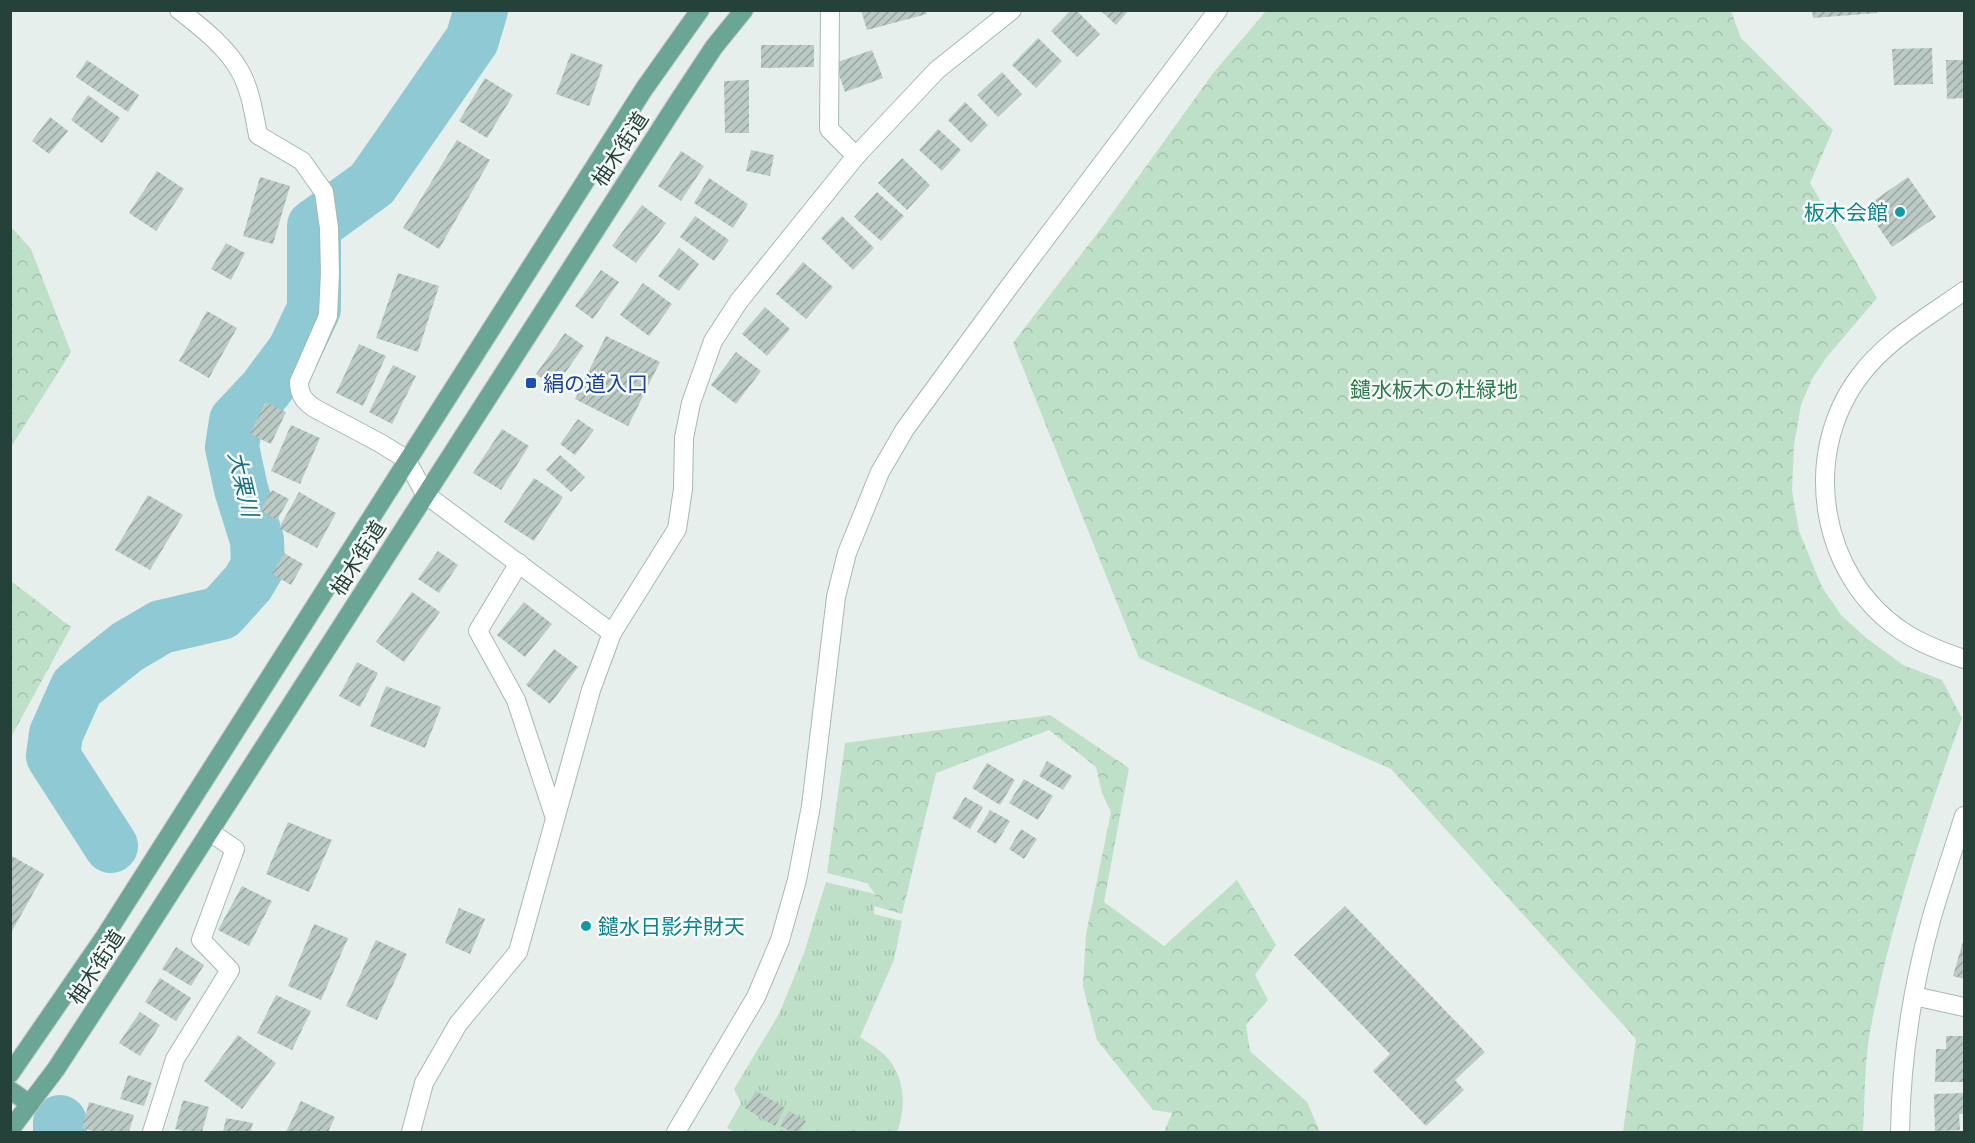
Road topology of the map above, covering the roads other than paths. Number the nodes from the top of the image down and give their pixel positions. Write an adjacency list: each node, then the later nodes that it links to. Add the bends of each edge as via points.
1 (179, 10): 9 (street, via 210,34 240,72 258,135 302,161 324,192 329,228 328,316 299,389 308,404)
2 (700, 10): 9 (main road, 柚木街道, via 644,89)
3 (744, 10): 10 (main road, 柚木街道, via 677,103)
4 (830, 10): 7 (street, via 829,129)
5 (1012, 10): 7 (street, via 937,70)
6 (1218, 10): 25 (street, via 905,429 880,472 847,554 836,597 811,806 797,880 780,940 756,997)
7 (856, 156): 12 (street, via 739,301 713,341 691,403 684,438 684,489 677,529)
8 (1965, 291): 13 (street, via 1884,349 1858,378 1833,428 1825,466 1826,514 1841,560 1857,586 1901,631)
9 (406, 459): 10 (street); 19 (main road, 柚木街道, via 105,936)
10 (425, 494): 11 (street); 16 (main road, 柚木街道)
11 (519, 563): 12 (street); 15 (street, via 478,631 516,700)
12 (612, 633): 15 (street, via 591,690)
13 (1965, 659)
14 (1965, 816): 17 (street, via 1931,921)
15 (555, 818): 24 (street, via 518,952 458,1024 424,1083)
16 (210, 832): 21 (main road, 柚木街道); 23 (street, via 236,849 201,940 230,970 175,1059)
17 (1914, 996): 18 (street); 26 (street)
18 (1965, 1007)
19 (10, 1074)
20 (10, 1090): 21 (main road)
21 (30, 1104): 22 (main road, 柚木街道)
22 (10, 1130)
23 (152, 1132)
24 (411, 1132)
25 (676, 1132)
26 (1900, 1132)

